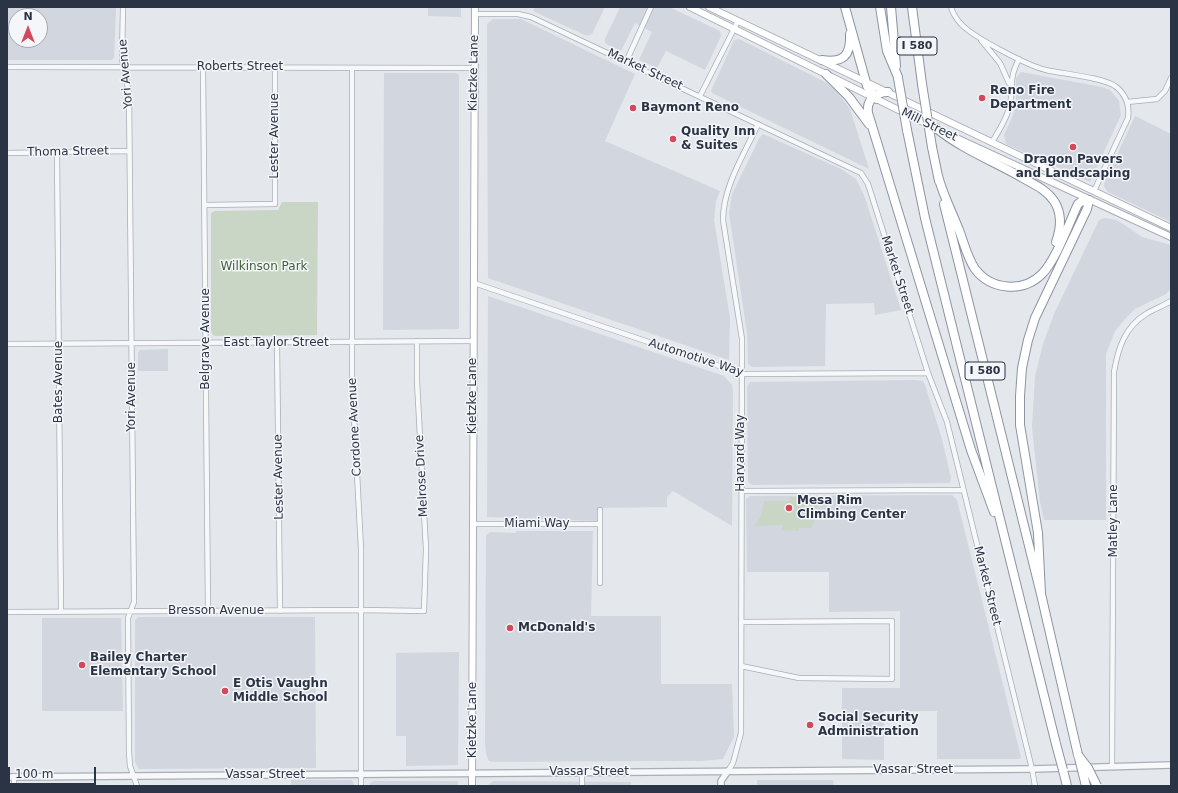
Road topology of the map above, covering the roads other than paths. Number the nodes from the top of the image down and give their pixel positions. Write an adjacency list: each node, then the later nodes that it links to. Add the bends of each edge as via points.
1 (123, 7): 19 (street, Yori Avenue)
2 (651, 7): 17 (street)
3 (690, 7): 13 (main road, Mill Street)
4 (845, 7): 12 (highway)
5 (880, 7): 25 (highway, via 887,51)
6 (890, 7): 25 (highway, I 580)
7 (912, 7): 40 (highway, I 580, bridge)
8 (951, 7): 14 (street, via 959,22)
9 (713, 8): 11 (main road, Mill Street)
10 (475, 10): 17 (street, Market Street, via 526,16); 23 (main road, Kietzke Lane)
11 (738, 20): 13 (street); 16 (main road, Mill Street)
12 (850, 25): 16 (highway, via 847,54 837,61); 27 (highway)
13 (734, 28): 24 (main road, Mill Street); 30 (street)
14 (970, 31): 15 (street); 28 (street, via 989,48 1000,63 1007,74)
15 (1019, 59): 28 (street, via 1011,76); 32 (street, via 1040,69 1111,84 1119,89)
16 (822, 60): 27 (main road, Mill Street)
17 (626, 62): 30 (street, Market Street)
18 (7, 67): 19 (street, Roberts Street)
19 (123, 67): 20 (street, Roberts Street); 37 (street, Yori Avenue, via 129,93)
20 (203, 67): 21 (street, Roberts Street); 43 (street, Belgrave Avenue)
21 (275, 68): 22 (street, Roberts Street); 43 (street, Lester Avenue, via 275,204)
22 (352, 68): 23 (street, Roberts Street); 50 (street, Cordone Avenue)
23 (474, 68): 47 (main road, Kietzke Lane)
24 (826, 74): 31 (main road, Mill Street); 36 (highway, via 856,105)
25 (898, 77): 64 (highway, I 580, bridge, via 925,218)
26 (1171, 78): 32 (street, via 1165,91 1157,99)
27 (866, 82): 29 (main road, Mill Street); 31 (highway)
28 (1011, 91): 35 (street, via 1008,112)
29 (888, 92): 31 (highway); 35 (main road, Mill Street)
30 (700, 96): 33 (street, Market Street)
31 (875, 97): 34 (main road, Mill Street); 36 (highway, via 869,103 868,111)
32 (1127, 102): 41 (street, via 1127,121)
33 (758, 124): 57 (street, Market Street, via 858,170 865,178); 58 (street, Harvard Way, via 727,192 723,209 742,339)
34 (936, 128): 42 (main road, Mill Street); 46 (highway, via 957,143 1038,186 1051,197 1059,210 1060,221)
35 (992, 142): 41 (main road, Mill Street)
36 (878, 143): 64 (highway, via 974,461)
37 (129, 151): 38 (street, Thoma Street); 52 (street, Yori Avenue)
38 (56, 152): 39 (street, Thoma Street); 56 (street, Bates Avenue)
39 (7, 153)
40 (938, 176): 46 (highway, via 970,260 985,278 1001,286 1022,285 1038,278); 66 (highway, I 580)
41 (1094, 191): 42 (main road); 44 (main road, Mill Street)
42 (1089, 200): 45 (main road, Mill Street); 46 (highway, via 1078,204); 66 (highway, via 1033,324 1022,375 1021,439 1038,533)
43 (205, 205): 53 (street, Belgrave Avenue)
44 (1171, 228)
45 (1171, 237)
46 (1050, 264)
47 (474, 284): 49 (main road, Kietzke Lane); 58 (street, Automotive Way)
48 (1171, 301): 78 (street, Matley Lane, via 1146,314 1131,327 1120,344 1114,372)
49 (473, 341): 51 (street, East Taylor Street); 62 (main road, Kietzke Lane)
50 (352, 342): 51 (street, East Taylor Street); 54 (street, East Taylor Street); 67 (street, Cordone Avenue, via 361,549)
51 (417, 342): 70 (street, Melrose Drive, via 426,549)
52 (132, 343): 53 (street, East Taylor Street); 56 (street, East Taylor Street); 73 (street, Yori Avenue, via 134,602)
53 (206, 343): 54 (street, East Taylor Street); 68 (street, Belgrave Avenue)
54 (277, 343): 69 (street, Lester Avenue)
55 (7, 344): 56 (street, East Taylor Street)
56 (58, 344): 72 (street, Bates Avenue)
57 (928, 373): 58 (street, Automotive Way); 59 (street, Market Street, via 947,422)
58 (742, 374): 60 (street, Harvard Way)
59 (963, 490): 60 (street); 79 (street, Market Street)
60 (741, 491): 74 (street, Harvard Way)
61 (600, 510): 63 (street)
62 (473, 524): 63 (street, Miami Way); 82 (main road, Kietzke Lane)
63 (600, 524): 65 (street)
64 (1003, 531): 80 (highway, I 580, bridge)
65 (600, 582)
66 (1041, 594): 76 (highway, I 580)
67 (360, 610): 69 (street, Bresson Avenue); 70 (street, Bresson Avenue); 84 (street, Cordone Avenue)
68 (208, 611): 69 (street, Bresson Avenue); 73 (street, Bresson Avenue)
69 (280, 611)
70 (424, 611)
71 (7, 612): 72 (street, Bresson Avenue)
72 (61, 612): 73 (street, Bresson Avenue)
73 (130, 612): 85 (street, Yori Avenue, via 129,752)
74 (741, 622): 75 (street, Harvard Way); 75 (street, via 892,621 892,679 799,678)
75 (741, 666): 81 (street, Harvard Way, via 740,739)
76 (1078, 755): 97 (highway, I 580, bridge); 98 (highway, bridge)
77 (1171, 766): 78 (street, Vassar Street)
78 (1112, 767): 79 (street, Vassar Street)
79 (1032, 769): 81 (street, Vassar Street); 94 (street, Market Street)
80 (1063, 770): 95 (highway); 96 (highway, I 580)
81 (728, 771): 83 (street, Vassar Street); 93 (street, Harvard Way, via 721,781)
82 (472, 772): 83 (street, Vassar Street); 84 (street, Vassar Street); 91 (main road, Kietzke Lane)
83 (582, 772): 92 (street)
84 (361, 774): 85 (street, Vassar Street); 90 (street, Cordone Avenue)
85 (133, 775): 87 (street, Vassar Street); 89 (street, Yori Avenue)
86 (7, 776): 87 (street, Vassar Street)
87 (14, 776): 88 (street)
88 (14, 786)
89 (137, 786)
90 (361, 786)
91 (472, 786)
92 (582, 786)
93 (721, 786)
94 (1035, 786)
95 (1063, 786)
96 (1067, 786)
97 (1086, 786)
98 (1097, 786)

